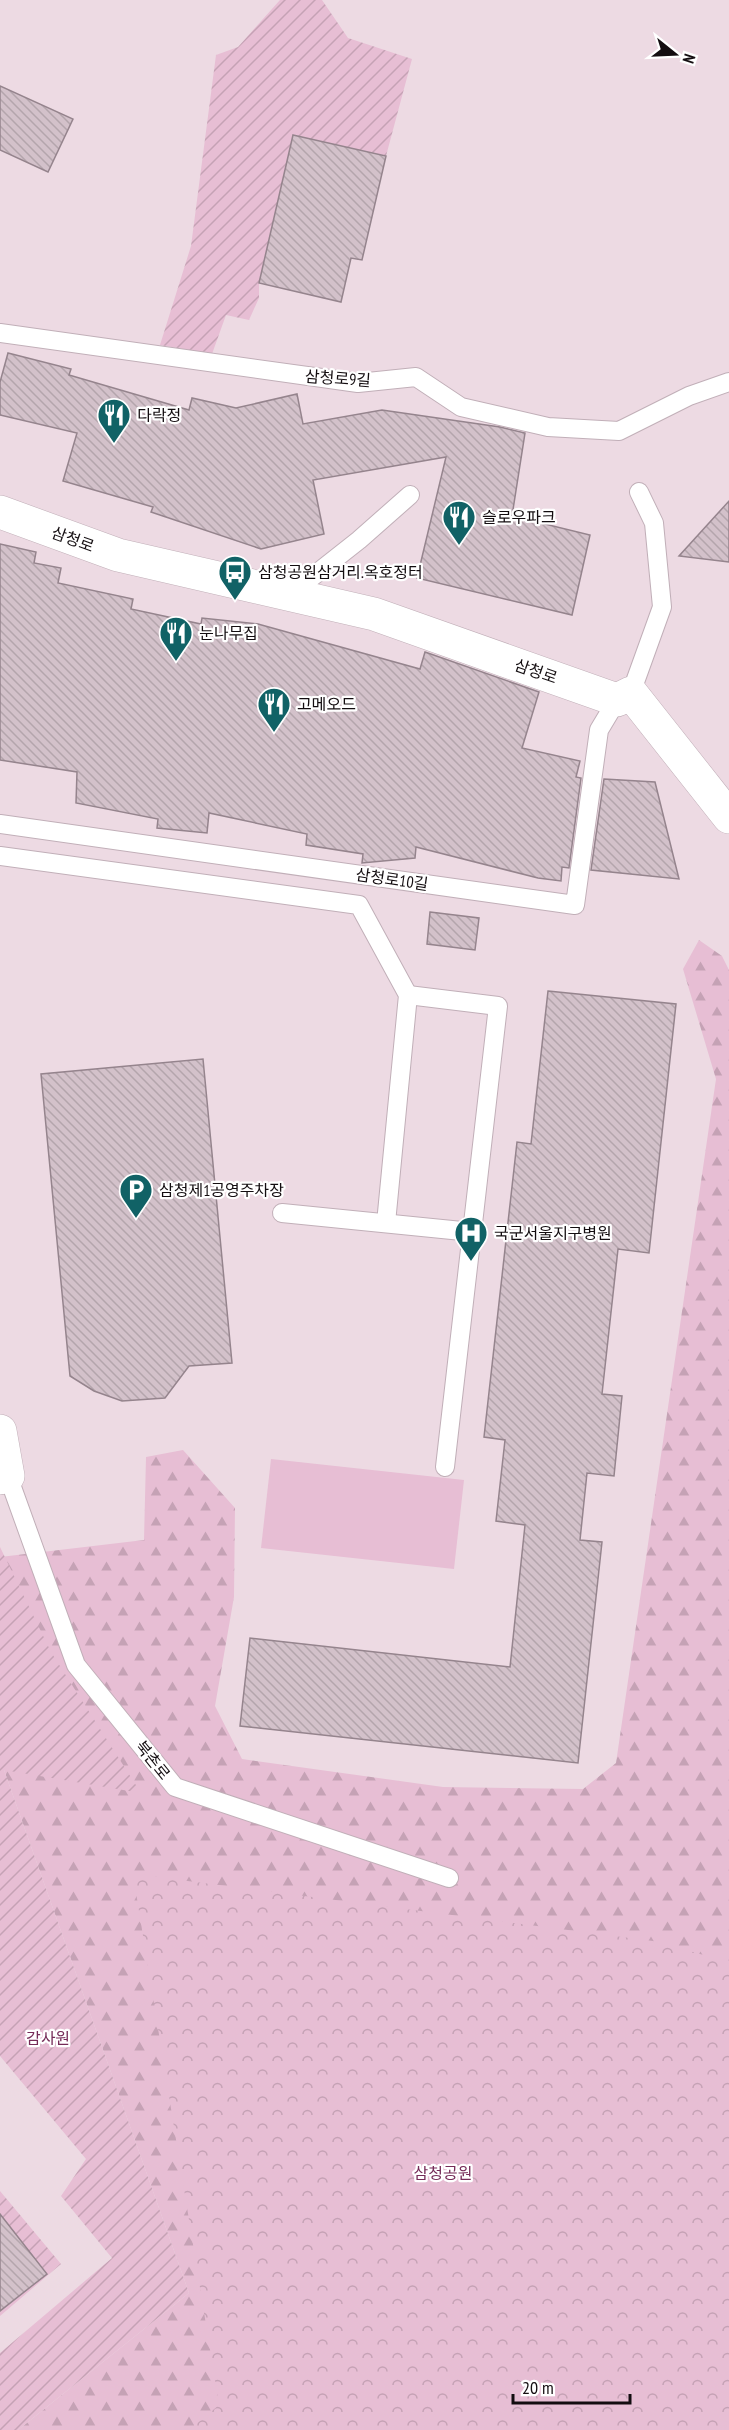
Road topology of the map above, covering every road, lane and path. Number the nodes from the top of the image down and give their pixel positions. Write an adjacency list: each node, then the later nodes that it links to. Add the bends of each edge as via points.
1 (0, 333): 2 (lane, 삼청로9길, via 358,383 416,377 461,407 548,427 619,431 689,396)
2 (729, 382)
3 (639, 492): 7 (lane, via 654,523 662,607)
4 (410, 495): 6 (lane)
5 (0, 512): 6 (street, 삼청로, via 118,555)
6 (288, 596): 7 (street, 삼청로, via 374,614)
7 (624, 697): 8 (street); 9 (lane, 삼청로10길, via 599,730 575,905)
8 (729, 817)
9 (0, 824)
10 (0, 856): 11 (lane, via 359,905)
11 (408, 995): 13 (lane); 14 (lane, via 498,1006)
12 (282, 1213): 13 (lane)
13 (386, 1223): 14 (lane)
14 (472, 1232): 16 (lane)
15 (0, 1431): 17 (street, 북촌로)
16 (445, 1467)
17 (4, 1477): 18 (lane, 북촌로, via 76,1665 175,1787)
18 (449, 1878)

